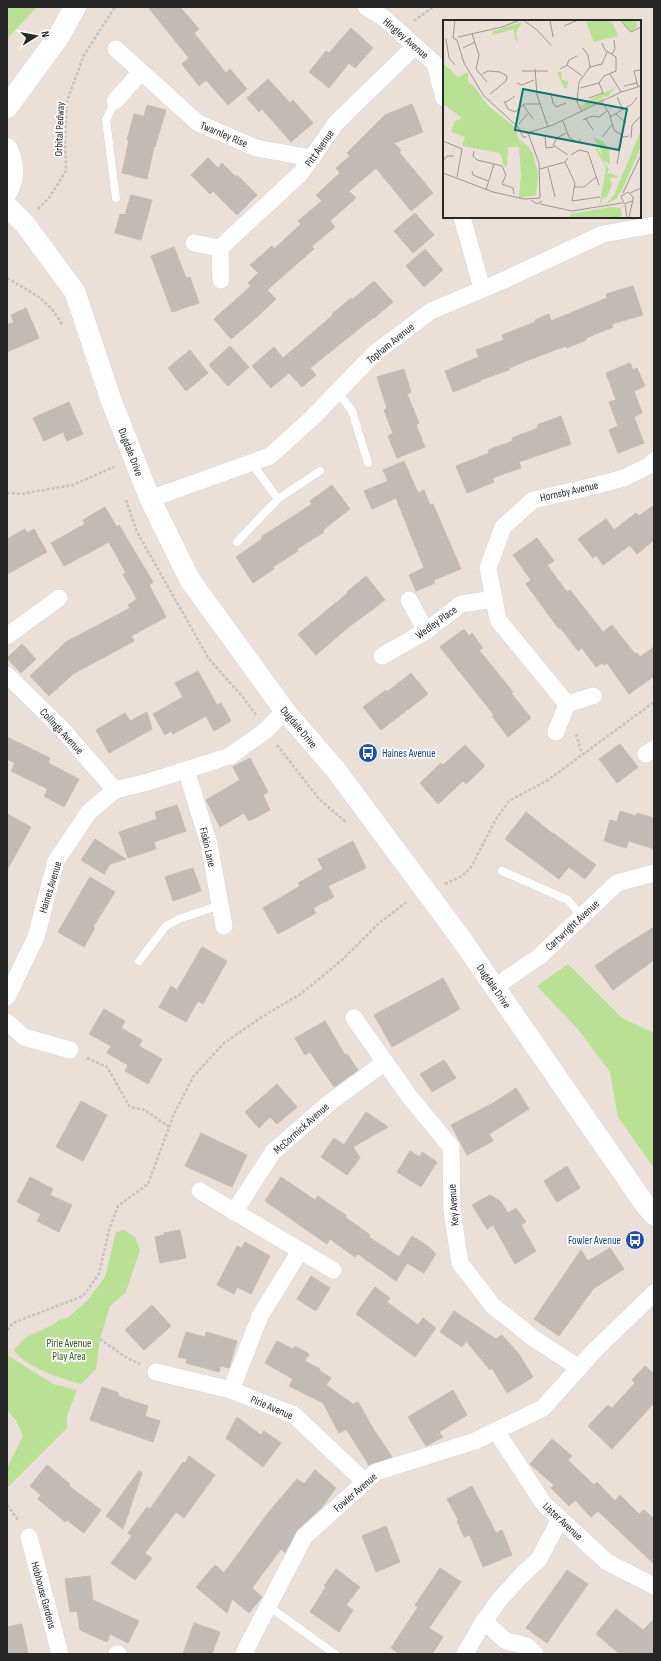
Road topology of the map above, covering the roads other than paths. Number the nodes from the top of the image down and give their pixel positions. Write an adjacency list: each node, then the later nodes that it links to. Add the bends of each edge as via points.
1 (75, 7): 8 (main road, via 59,36)
2 (366, 7): 3 (street, Hingley Avenue, via 384,18)
3 (415, 46): 6 (street, Hingley Avenue, via 435,64); 10 (street, Pitt Avenue, via 336,123)
4 (116, 49): 5 (street, Twarnley Rise)
5 (141, 72): 7 (street); 10 (street, Twarnley Rise, via 198,123 256,148)
6 (443, 94)
7 (115, 101): 12 (lane, via 106,120)
8 (7, 107)
9 (7, 149): 11 (main road, via 12,163 12,176)
10 (312, 158): 17 (street, Pitt Avenue, via 301,173)
11 (7, 191)
12 (116, 198)
13 (7, 206): 25 (street, Dugdale Drive, via 25,224 75,292 110,400)
14 (462, 218): 19 (street)
15 (654, 225): 19 (street, Topham Avenue, via 603,234)
16 (194, 243): 17 (street)
17 (220, 248): 18 (street)
18 (221, 280)
19 (482, 289): 20 (street, Topham Avenue, via 430,311 375,353)
20 (337, 391): 22 (street, Topham Avenue, via 270,456); 23 (lane, via 352,412)
21 (654, 461): 29 (street, Hornsby Avenue, via 624,478 533,500 502,527 488,568)
22 (251, 462): 25 (street, Topham Avenue); 26 (lane)
23 (368, 463)
24 (320, 471): 26 (lane)
25 (150, 499): 37 (street, Dugdale Drive, via 190,580)
26 (278, 499): 27 (lane)
27 (237, 542)
28 (59, 598): 32 (street)
29 (494, 598): 31 (street, Wedley Place, via 461,604); 36 (street, Hornsby Avenue, via 498,620)
30 (409, 600): 31 (street)
31 (426, 631): 33 (street, Wedley Place)
32 (7, 636)
33 (382, 656)
34 (7, 675): 40 (street, Collings Avenue, via 61,728)
35 (593, 696): 36 (street)
36 (567, 704): 38 (street)
37 (285, 711): 39 (street, Haines Avenue, via 265,731 230,756); 47 (street, Dugdale Drive, via 436,888)
38 (556, 732)
39 (186, 770): 40 (street, Haines Avenue); 43 (street, Fiskin Lane, via 209,844)
40 (115, 790): 48 (street, Haines Avenue, via 89,812 56,861 36,937)
41 (502, 871): 44 (lane, via 568,900)
42 (654, 873): 44 (street, Cartwright Avenue, via 617,884)
43 (220, 905): 45 (street, Fiskin Lane); 46 (lane, via 166,926)
44 (581, 916): 47 (street, Cartwright Avenue, via 540,956)
45 (224, 926)
46 (139, 961)
47 (495, 988): 55 (street, Dugdale Drive)
48 (7, 998)
49 (354, 1018): 52 (street, Key Avenue)
50 (7, 1022): 51 (street, via 24,1037)
51 (70, 1050)
52 (385, 1062): 54 (street, McCormick Avenue, via 328,1104 273,1152); 59 (street, Key Avenue, via 451,1147 452,1211 460,1264 493,1306 532,1337)
53 (200, 1192): 54 (street)
54 (234, 1212): 56 (street)
55 (654, 1215)
56 (300, 1250): 57 (street); 61 (street, via 260,1316)
57 (333, 1270)
58 (654, 1293): 59 (street, Fowler Avenue)
59 (579, 1368): 62 (street, Fowler Avenue, via 543,1408)
60 (156, 1372): 61 (street, Pirie Avenue)
61 (231, 1390): 63 (street, Pirie Avenue, via 294,1415)
62 (496, 1431): 63 (street, Fowler Avenue, via 475,1441 376,1472); 64 (street, Lister Avenue, via 544,1504)
63 (365, 1482): 67 (street, Fowler Avenue, via 304,1537)
64 (560, 1519): 66 (street, Lister Avenue, via 607,1562); 68 (street, via 540,1559 499,1600)
65 (29, 1537): 69 (street, Hobhouse Gardens)
66 (654, 1586)
67 (268, 1606): 70 (street, Fowler Avenue); 71 (lane)
68 (484, 1621): 72 (street); 73 (street, via 506,1641 527,1646)
69 (60, 1654)
70 (244, 1654)
71 (335, 1654)
72 (465, 1654)
73 (536, 1654)

